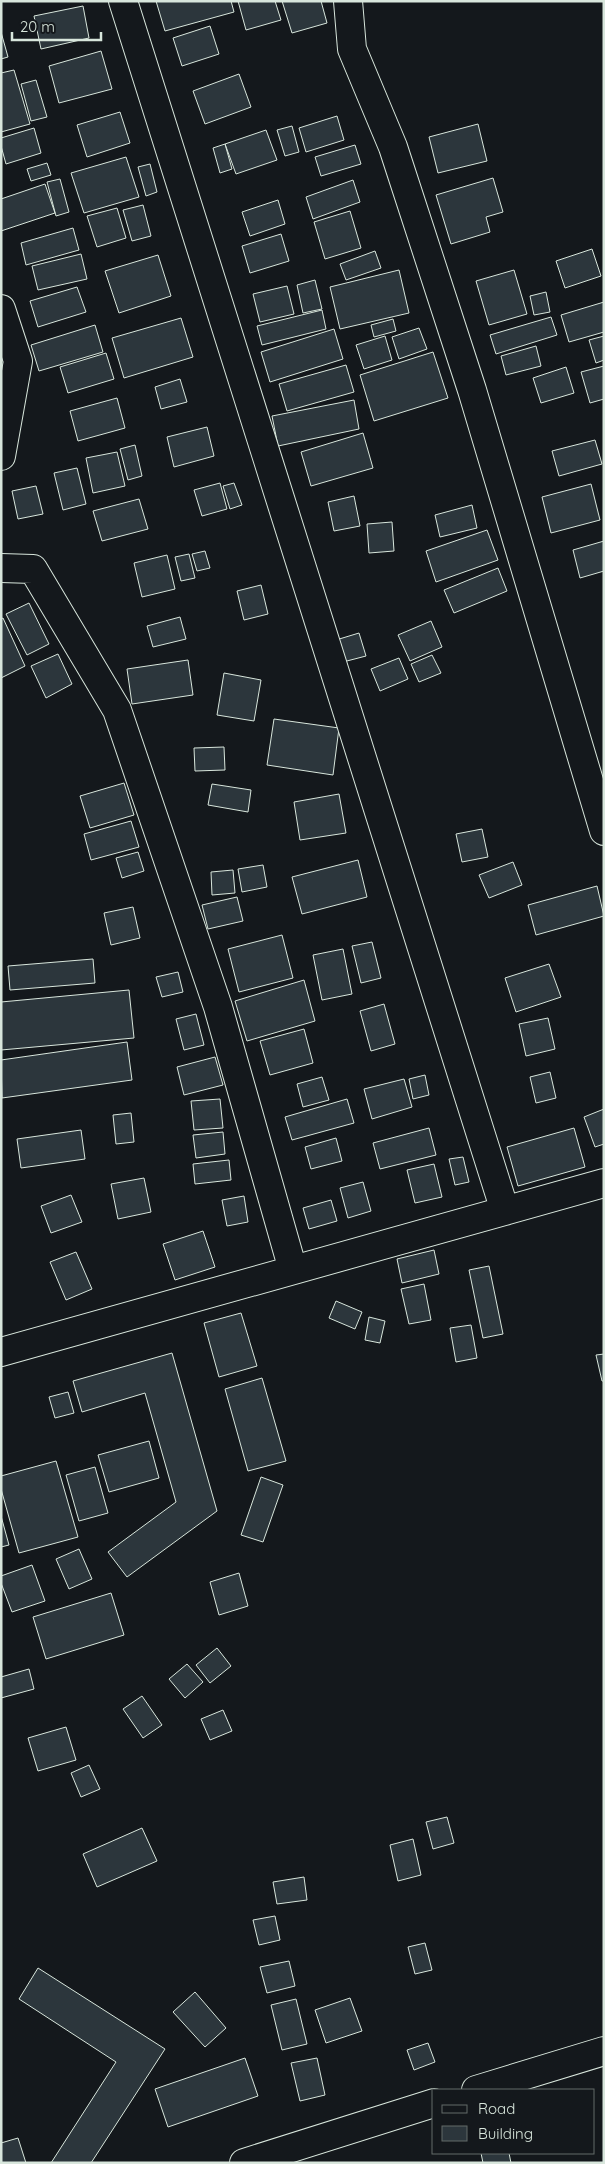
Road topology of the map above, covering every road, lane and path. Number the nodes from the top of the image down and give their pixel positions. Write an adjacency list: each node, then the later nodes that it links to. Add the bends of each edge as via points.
1 (123, 1): 8 (street)
2 (348, 1): 6 (street, via 352,49 393,147 469,381)
3 (1, 309): 4 (street, via 18,361)
4 (1, 456)
5 (1, 568): 9 (street, via 33,569 117,710 218,1007)
6 (604, 831)
7 (604, 1183): 8 (street)
8 (505, 1211): 9 (street)
9 (293, 1270): 10 (street)
10 (1, 1352)
11 (604, 2051): 12 (street)
12 (479, 2089)
13 (432, 2104): 14 (street)
14 (244, 2163)

